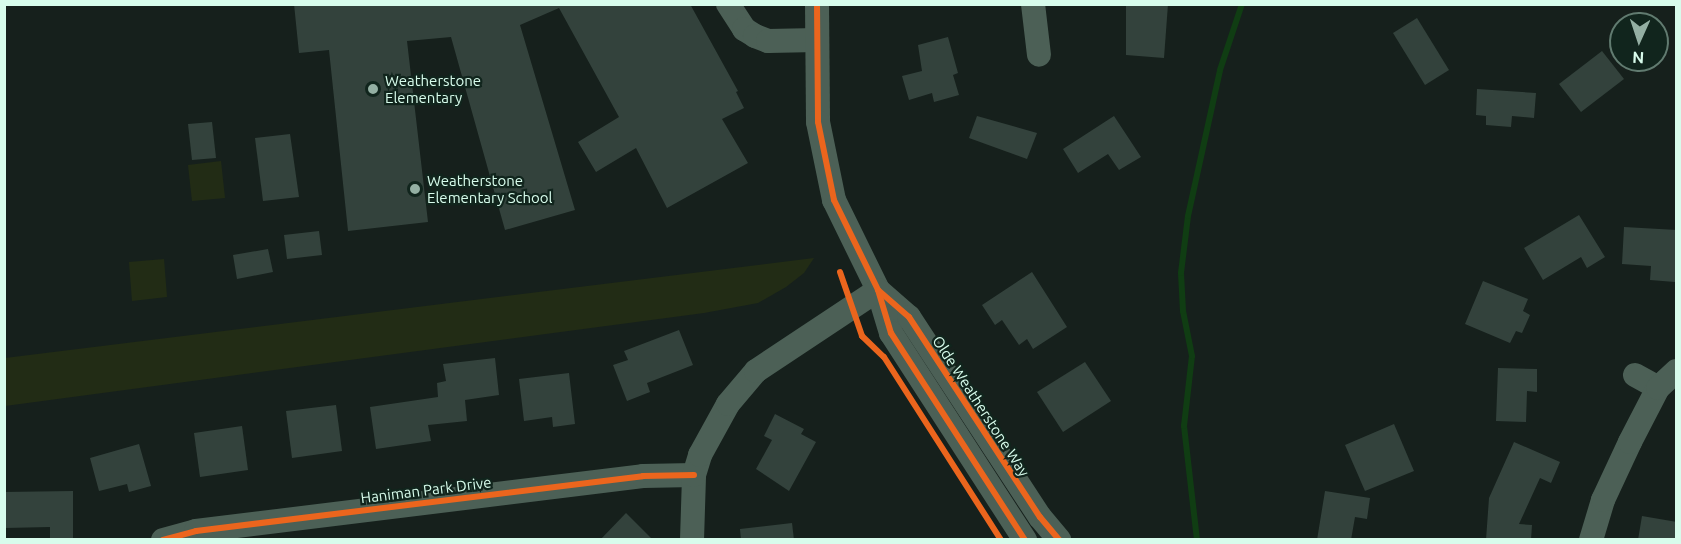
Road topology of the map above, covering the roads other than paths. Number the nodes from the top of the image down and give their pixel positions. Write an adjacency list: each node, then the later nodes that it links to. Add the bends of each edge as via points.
1 (728, 4): 4 (street, via 744,29 754,36 768,40)
2 (817, 4): 4 (street, Olde Weatherstone Way)
3 (1034, 4): 5 (street)
4 (817, 40): 6 (street, Olde Weatherstone Way, via 818,122 825,168 845,226)
5 (1039, 55)
6 (878, 290): 10 (street, via 756,370 728,404 700,455); 13 (street, Olde Weatherstone Way, via 891,333); 14 (street, Olde Weatherstone Way, via 909,317 1040,518)
7 (1677, 371): 9 (street)
8 (1635, 375): 9 (street)
9 (1658, 388): 15 (street, via 1603,500)
10 (694, 475): 11 (street, Haniman Park Drive, via 631,477 196,531); 12 (street)
11 (163, 540)
12 (692, 540)
13 (1025, 540)
14 (1059, 540)
15 (1591, 540)

